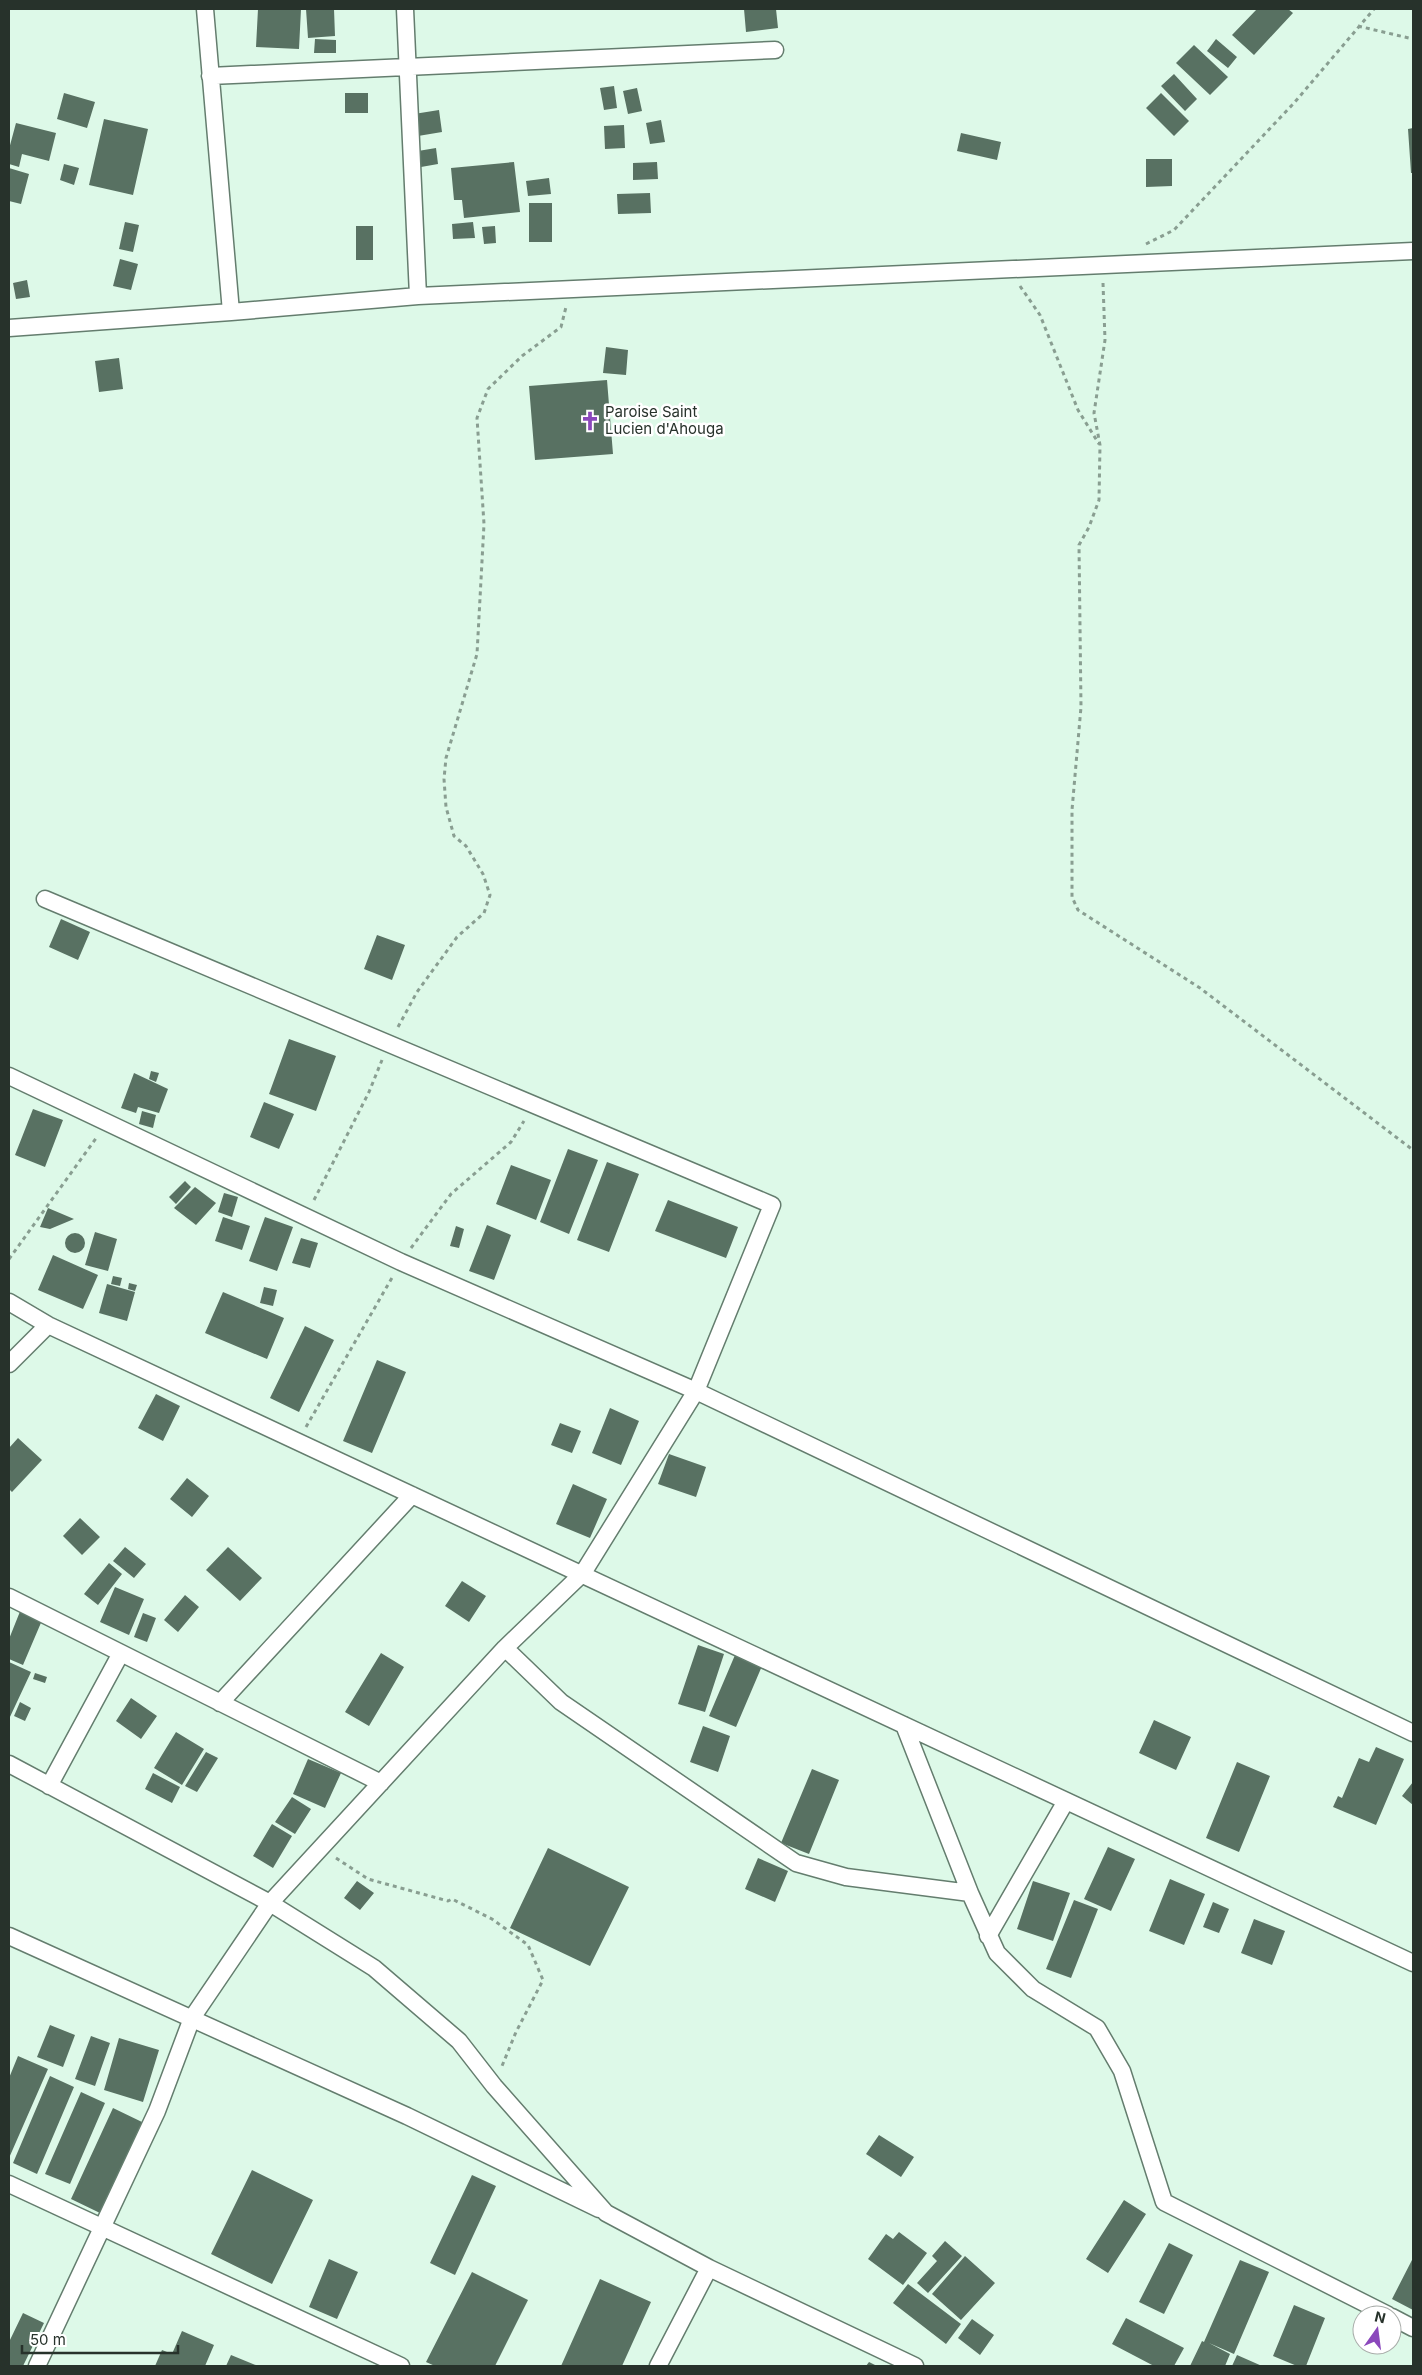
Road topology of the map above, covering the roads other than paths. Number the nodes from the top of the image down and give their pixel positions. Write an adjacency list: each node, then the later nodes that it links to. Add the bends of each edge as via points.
1 (205, 9): 5 (street)
2 (405, 9): 4 (street)
3 (775, 50): 4 (street)
4 (407, 67): 5 (street); 7 (street)
5 (210, 76): 8 (street)
6 (1413, 251): 7 (street)
7 (418, 296): 8 (street)
8 (231, 312): 9 (street)
9 (9, 328)
10 (45, 899): 15 (street, via 772,1206)
11 (9, 1076): 15 (street, via 401,1262)
12 (9, 1302): 13 (street)
13 (48, 1324): 14 (street); 16 (street)
14 (9, 1364)
15 (696, 1391): 17 (street); 23 (street)
16 (412, 1495): 17 (street); 21 (street)
17 (583, 1573): 19 (street); 22 (street)
18 (9, 1596): 20 (street)
19 (505, 1648): 25 (street); 28 (street, via 561,1702 796,1863 846,1877)
20 (121, 1653): 21 (street); 26 (street)
21 (220, 1703): 25 (street)
22 (904, 1725): 27 (street); 28 (street)
23 (1413, 1733)
24 (9, 1764): 26 (street)
25 (381, 1783): 29 (street)
26 (49, 1786): 29 (street)
27 (1066, 1801): 31 (street); 32 (street)
28 (970, 1893): 31 (street)
29 (270, 1903): 33 (street); 35 (street, via 374,1968 459,2041 494,2086)
30 (9, 1936): 33 (street)
31 (988, 1936): 38 (street, via 997,1953 1033,1989 1097,2028 1122,2071 1164,2202)
32 (1413, 1963)
33 (192, 2018): 35 (street, via 407,2116); 36 (street, via 157,2111)
34 (9, 2184): 36 (street)
35 (606, 2213): 37 (street)
36 (104, 2228): 39 (street); 40 (street)
37 (709, 2268): 41 (street); 42 (street)
38 (1368, 2305)
39 (37, 2366)
40 (401, 2366)
41 (658, 2366)
42 (915, 2366)

